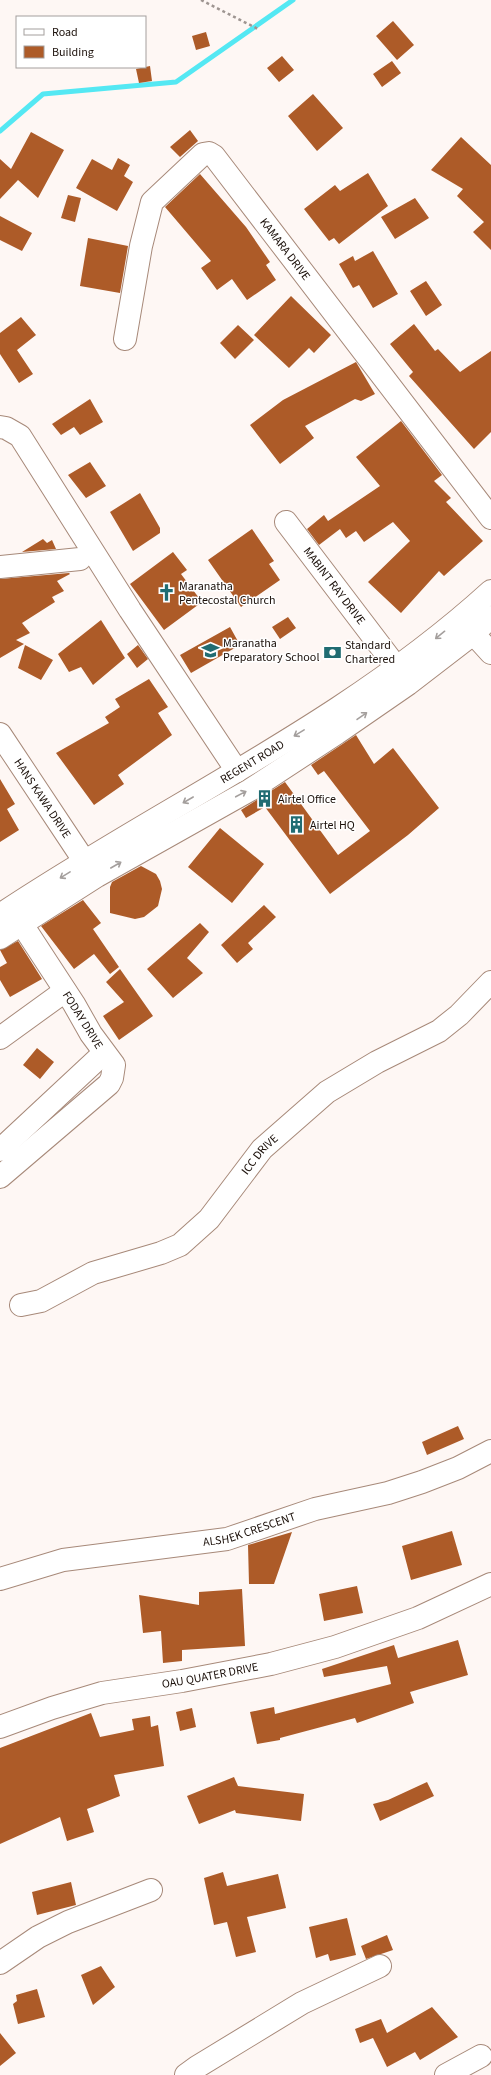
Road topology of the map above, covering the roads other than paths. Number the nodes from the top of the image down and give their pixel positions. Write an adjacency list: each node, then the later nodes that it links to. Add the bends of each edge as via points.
1 (125, 339): 3 (street, KAMARA DRIVE, via 141,246 152,202 203,154 209,153 214,156)
2 (0, 427): 14 (street, via 20,436 130,610)
3 (491, 518)
4 (286, 522): 11 (street, MABINT RAY DRIVE)
5 (80, 559): 6 (street)
6 (0, 567)
7 (491, 591): 9 (street, REGENT ROAD)
8 (491, 617): 9 (street, REGENT ROAD)
9 (467, 626): 10 (street); 11 (street, REGENT ROAD, one-way to 11); 12 (street, REGENT ROAD, one-way to 9, via 408,684)
10 (491, 653)
11 (397, 668): 12 (street, REGENT ROAD)
12 (331, 725): 14 (street, REGENT ROAD, one-way to 14); 16 (street, REGENT ROAD, one-way to 12, via 97,876 250,790)
13 (0, 734): 15 (street, HANS KAWA DRIVE)
14 (237, 771): 15 (street, REGENT ROAD, one-way to 15)
15 (85, 862): 16 (street, REGENT ROAD, one-way to 16)
16 (11, 916): 17 (street, REGENT ROAD); 19 (street, FODAY DRIVE)
17 (0, 938)
18 (491, 982): 24 (street, ICC DRIVE, via 459,1015 439,1031 377,1062 327,1092 262,1149 209,1219 180,1245 93,1273 41,1301)
19 (65, 991): 20 (street); 21 (street, FODAY DRIVE)
20 (0, 1038)
21 (104, 1053): 22 (street, FODAY DRIVE); 23 (street, via 114,1064 109,1084)
22 (0, 1150)
23 (0, 1177)
24 (21, 1305)
25 (491, 1451): 26 (street, ALSHEK CRESCENT, via 422,1482 388,1493 315,1509 227,1539 63,1560)
26 (0, 1579)
27 (491, 1584): 28 (street, OAU QUATER DRIVE, via 418,1618 335,1647 271,1664 182,1681 102,1692)
28 (0, 1727)
29 (151, 1890): 30 (street, via 68,1922 38,1937)
30 (0, 1963)
31 (380, 1966): 33 (street, via 302,2003)
32 (481, 2056): 34 (street)
33 (186, 2075)
34 (446, 2075)

